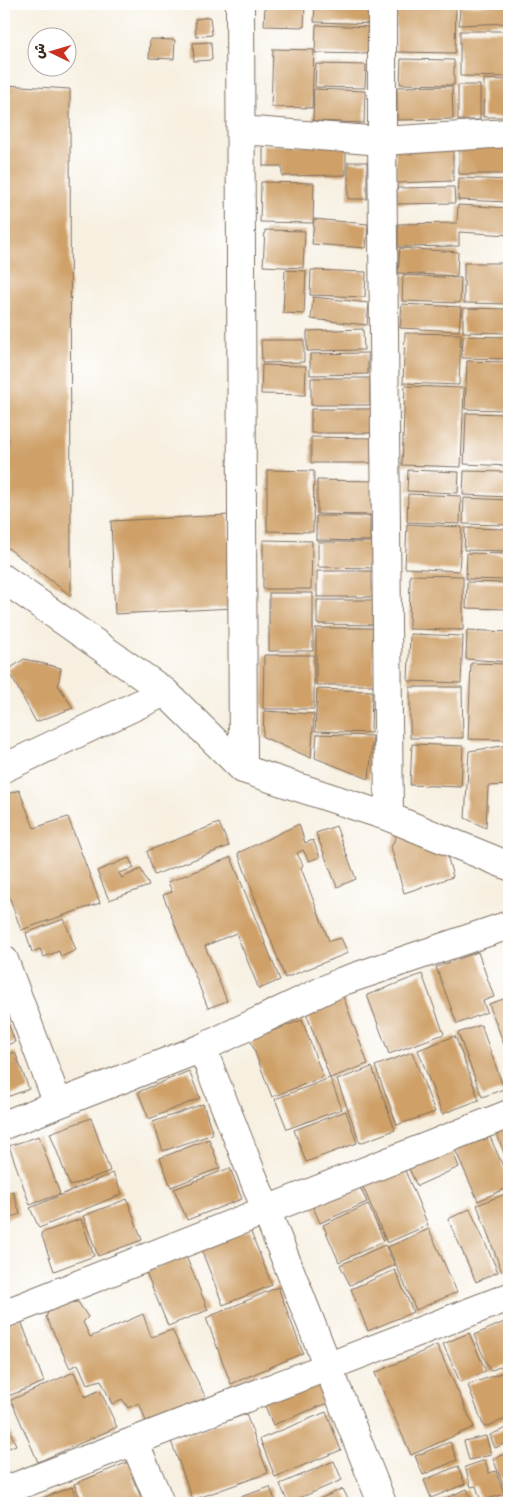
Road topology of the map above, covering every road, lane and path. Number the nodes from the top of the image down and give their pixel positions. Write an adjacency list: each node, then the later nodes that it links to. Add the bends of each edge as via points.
1 (240, 4): 3 (street)
2 (382, 4): 5 (street)
3 (241, 130): 5 (street); 9 (street)
4 (509, 133): 5 (street)
5 (382, 141): 10 (street)
6 (4, 579): 7 (street)
7 (165, 692): 8 (street); 9 (street)
8 (4, 768)
9 (243, 770): 10 (street)
10 (390, 817): 11 (street)
11 (509, 866)
12 (509, 925): 14 (street, via 343,981)
13 (4, 960): 15 (street)
14 (202, 1048): 15 (street); 18 (street)
15 (58, 1104): 17 (street)
16 (509, 1114): 18 (street)
17 (4, 1125)
18 (266, 1210): 20 (street); 21 (street)
19 (509, 1297): 21 (street)
20 (4, 1314)
21 (328, 1366): 22 (street); 25 (street)
22 (134, 1441): 23 (street); 24 (street)
23 (4, 1491)
24 (160, 1503)
25 (382, 1503)

